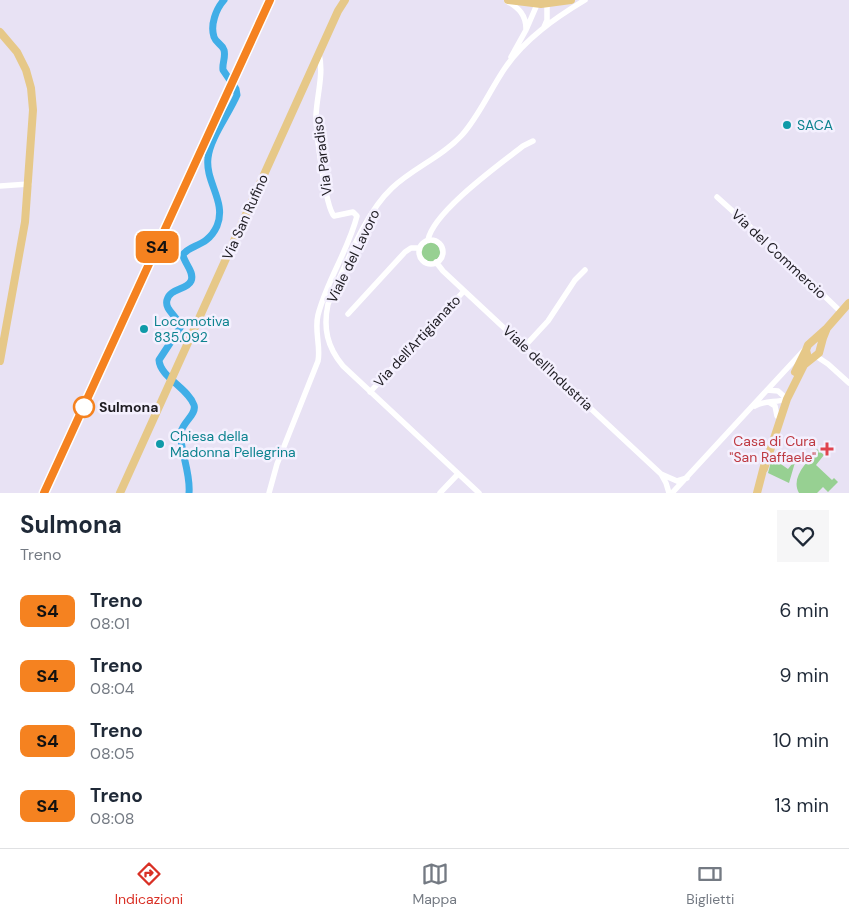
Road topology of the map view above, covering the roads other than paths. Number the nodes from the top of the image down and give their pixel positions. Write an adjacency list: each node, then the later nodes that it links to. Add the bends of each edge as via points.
1 (345, 0): 11 (main road, Via San Rufino)
2 (513, 0): 6 (main road); 9 (street, via 523,14)
3 (563, 0): 4 (street)
4 (570, 0): 7 (main road)
5 (586, 0): 8 (street, Viale del Lavoro)
6 (539, 2): 7 (main road); 9 (street, Viale del Lavoro)
7 (547, 2): 8 (street, via 548,20)
8 (544, 28): 12 (street, Viale del Lavoro)
9 (526, 30): 12 (street, Viale del Lavoro)
10 (0, 32): 14 (main road, via 17,52 32,88)
11 (319, 54): 24 (street, Via Paradiso, via 321,68 316,131 329,209 334,216 353,212 356,216); 45 (main road, Via San Rufino)
12 (505, 68): 26 (street, Viale del Lavoro, via 463,134 394,187 378,204 328,304)
13 (533, 141): 17 (street, via 466,190 432,230)
14 (29, 184): 15 (street); 31 (main road, via 24,232)
15 (0, 186)
16 (717, 197): 23 (street, Via del Commercio)
17 (428, 240): 18 (street); 19 (street, via 436,241 442,248 442,256)
18 (419, 248): 19 (street, via 423,261); 25 (street, via 405,252)
19 (436, 262): 21 (street, Viale dell'Industria)
20 (585, 270): 28 (street, via 548,321)
21 (464, 291): 28 (street, Viale dell'Industria); 34 (street, Via dell'Artigianato)
22 (849, 303): 23 (main road)
23 (841, 312): 27 (main road)
24 (318, 314): 26 (street); 46 (street, Via Paradiso, via 316,337 320,354)
25 (348, 314)
26 (326, 316): 34 (street, Viale del Lavoro, via 331,350)
27 (827, 328): 29 (main road); 30 (main road)
28 (524, 347): 41 (street, Viale dell'Industria)
29 (807, 347): 30 (main road, via 809,355); 30 (main road, via 816,344); 33 (street); 35 (main road)
30 (817, 353): 32 (street); 35 (main road, via 804,365)
31 (0, 362)
32 (849, 383)
33 (766, 390): 35 (street, via 778,390); 37 (street)
34 (370, 392): 40 (street, Viale del Lavoro)
35 (784, 398): 36 (street); 38 (main road); 39 (main road)
36 (768, 402): 37 (street); 38 (street, via 775,406)
37 (748, 412): 42 (street)
38 (777, 416): 39 (main road)
39 (764, 469): 49 (main road)
40 (458, 474): 47 (street); 48 (street, Viale del Lavoro)
41 (661, 474): 43 (street, Viale dell'Industria); 44 (street, Viale dell'Industria)
42 (687, 478): 43 (street); 44 (street)
43 (672, 480): 44 (street)
44 (672, 492)
45 (120, 493)
46 (269, 493)
47 (440, 493)
48 (479, 493)
49 (757, 493)

